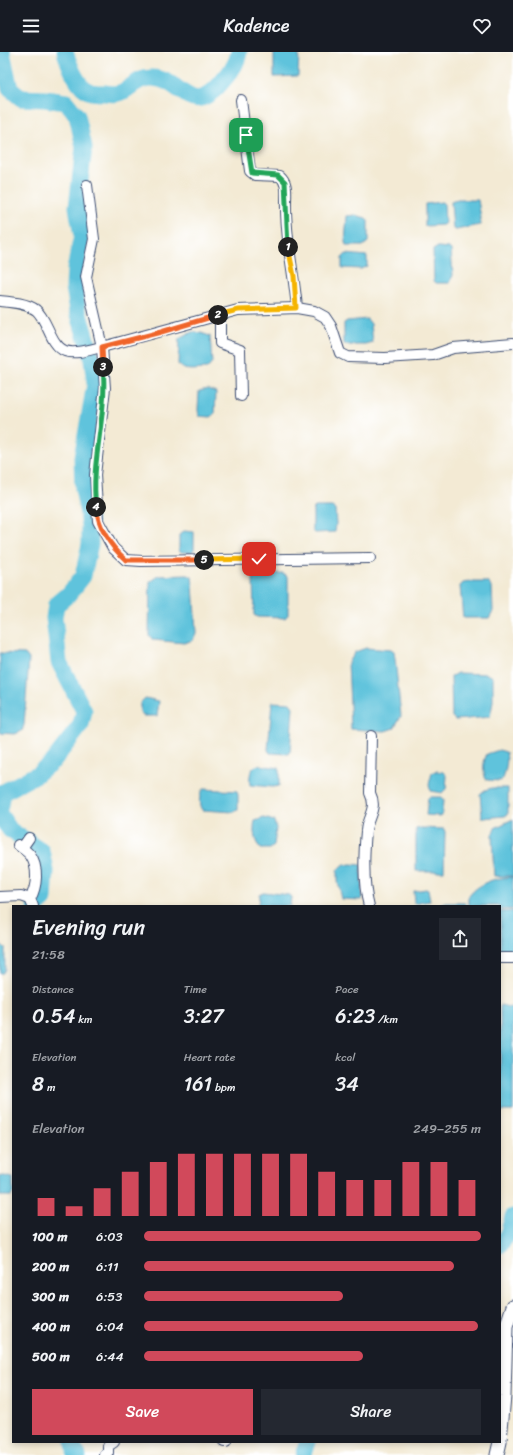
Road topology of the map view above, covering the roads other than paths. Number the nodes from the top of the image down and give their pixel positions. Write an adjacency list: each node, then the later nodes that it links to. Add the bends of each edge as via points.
1 (241, 100): 4 (street, via 250,171 255,175 280,176 286,186 288,241)
2 (87, 185): 7 (street, via 94,239 86,277)
3 (0, 300): 7 (street, via 23,304 36,310 60,348 70,352)
4 (296, 308): 5 (street, via 238,310); 6 (street, via 314,311 325,317 332,326 340,353 348,357 433,355 453,348)
5 (220, 314): 7 (street); 8 (street, via 220,342 240,350)
6 (513, 343)
7 (99, 347): 9 (street, via 105,388 95,475 98,521 112,548 126,560)
8 (241, 396)
9 (370, 558)
10 (371, 736): 14 (street, via 370,793 373,807 366,828 365,848)
11 (23, 844): 13 (street, via 34,865 36,882)
12 (0, 897): 13 (street, via 21,896)
13 (32, 902)
14 (369, 905)
15 (501, 958): 16 (street)
16 (513, 958)
17 (512, 1311): 18 (street, via 506,1327)
18 (501, 1430)
19 (112, 1443): 21 (street, via 108,1446 108,1453)
20 (500, 1443): 22 (street)
21 (105, 1455)
22 (497, 1455)

